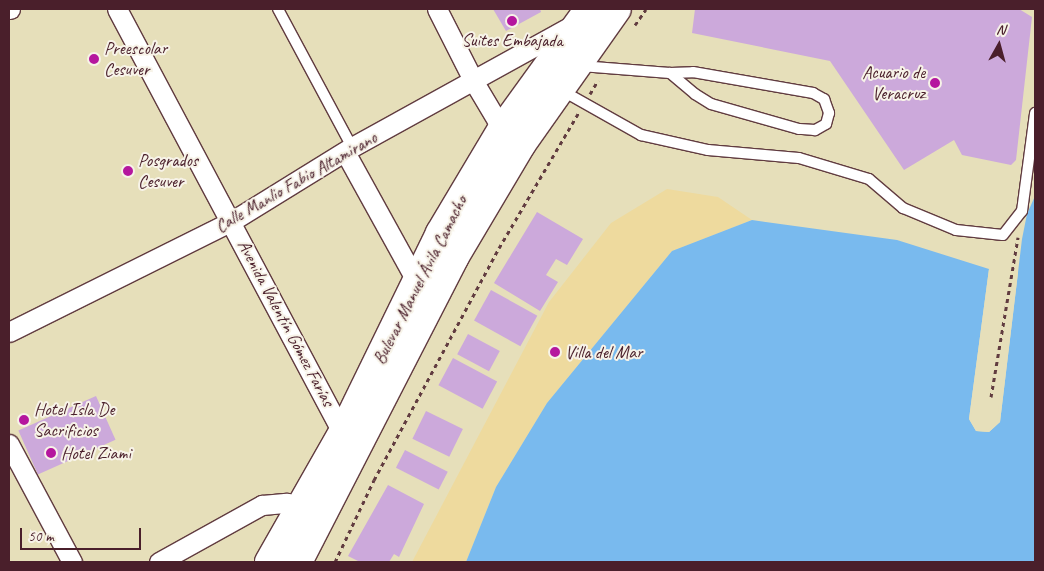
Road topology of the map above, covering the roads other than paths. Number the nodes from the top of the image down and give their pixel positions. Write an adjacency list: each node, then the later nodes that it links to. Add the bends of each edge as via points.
1 (117, 9): 13 (street, Avenida Valentín Gómez Farías)
2 (278, 9): 12 (lane)
3 (437, 9): 8 (street)
4 (584, 16): 8 (street, Calle Manlio Fabio Altamirano); 11 (main road, Bulevar Manuel Ávila Camacho)
5 (624, 20): 6 (main road, Bulevar Manuel Ávila Camacho)
6 (576, 66): 7 (lane); 9 (main road, Bulevar Manuel Ávila Camacho)
7 (670, 73): 7 (lane, via 693,72 813,93 824,99 829,113 826,124 815,130 799,129 711,104)
8 (474, 82): 11 (street); 12 (street, Calle Manlio Fabio Altamirano)
9 (560, 89): 10 (lane, via 641,135 708,150 798,158 869,179 903,208 956,230 1003,236 1022,212); 15 (main road, Bulevar Manuel Ávila Camacho, via 494,189)
10 (1035, 114)
11 (502, 129): 14 (main road, Bulevar Manuel Ávila Camacho, via 440,233)
12 (348, 150): 13 (street, Calle Manlio Fabio Altamirano); 14 (street)
13 (232, 221): 16 (street, Calle Manlio Fabio Altamirano); 17 (street, Avenida Valentín Gómez Farías)
14 (416, 282): 15 (street); 17 (main road, Bulevar Manuel Ávila Camacho)
15 (430, 307): 17 (main road, Bulevar Manuel Ávila Camacho)
16 (9, 332)
17 (348, 443): 19 (main road, Bulevar Manuel Ávila Camacho); 23 (main road, Bulevar Manuel Ávila Camacho, via 332,500)
18 (9, 444): 20 (street)
19 (300, 508): 21 (street, via 287,503 262,506); 22 (main road, Bulevar Manuel Ávila Camacho)
20 (72, 562)
21 (159, 562)
22 (269, 562)
23 (298, 562)

